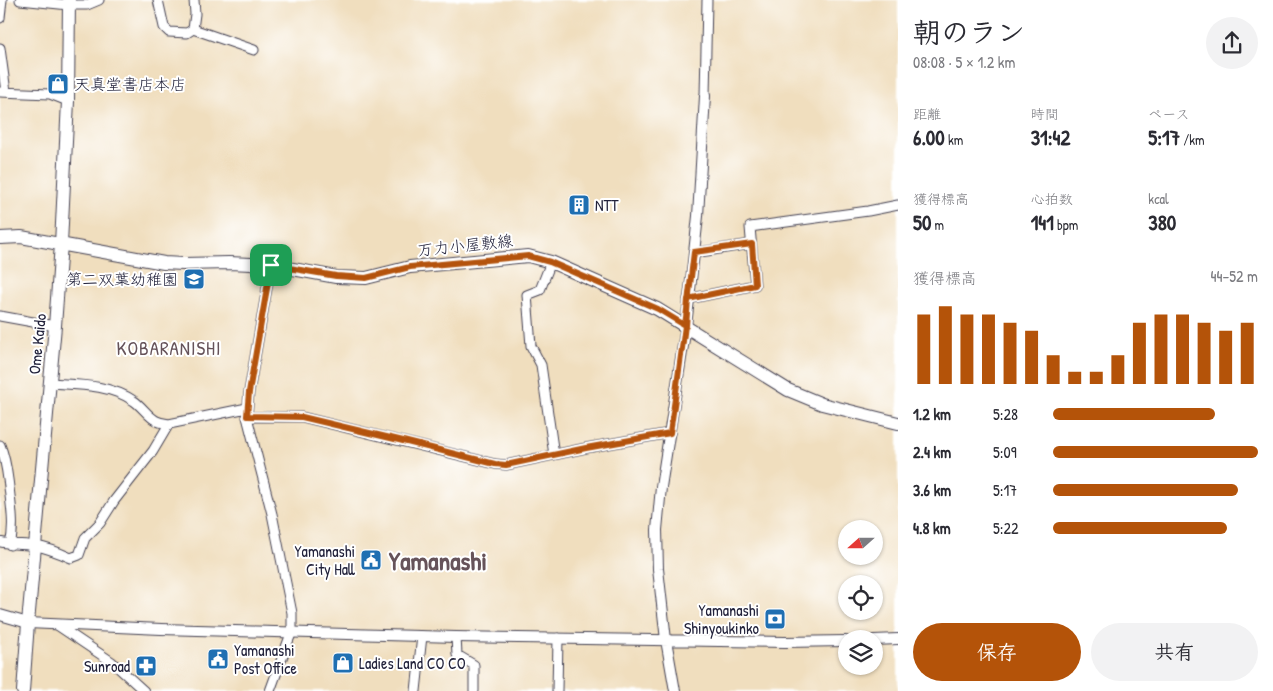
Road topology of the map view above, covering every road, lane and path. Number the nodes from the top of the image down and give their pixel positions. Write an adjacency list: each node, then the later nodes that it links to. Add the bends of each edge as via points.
1 (2, 0): 8 (street)
2 (20, 0): 7 (street)
3 (100, 0): 7 (street, via 87,5)
4 (158, 0): 9 (street, via 168,32 187,33)
5 (194, 0): 9 (street)
6 (708, 0): 13 (street)
7 (69, 3): 14 (main road, Ome Kaido)
8 (0, 18)
9 (193, 29): 11 (street)
10 (0, 48): 12 (street)
11 (254, 50)
12 (3, 92): 14 (street, via 50,94)
13 (706, 96): 19 (street)
14 (68, 101): 17 (main road, Ome Kaido)
15 (898, 205): 18 (street, via 750,227)
16 (0, 238): 17 (main road, 万力小屋敷線, via 21,237)
17 (61, 244): 21 (main road, 万力小屋敷線, via 164,263); 24 (main road, Ome Kaido)
18 (752, 244): 19 (street); 22 (street, via 755,285)
19 (694, 252): 22 (street)
20 (550, 262): 21 (main road, 万力小屋敷線, via 518,256 410,267 366,278); 25 (main road, 万力小屋敷線, via 658,309); 32 (street, via 540,290 527,295 531,346 541,364)
21 (271, 265): 27 (street)
22 (688, 299): 25 (street)
23 (0, 316): 24 (street)
24 (56, 326): 26 (main road, Ome Kaido)
25 (686, 326): 28 (main road, 万力小屋敷線, via 788,390 822,404); 30 (street)
26 (49, 383): 29 (street, via 94,386 113,391 134,401 157,421); 35 (main road, Ome Kaido)
27 (247, 412): 29 (street); 32 (street, via 302,417 495,464 506,465); 39 (street, via 272,514 292,613)
28 (898, 423)
29 (169, 424): 35 (street, via 100,523 85,538 79,555 71,558)
30 (670, 433): 32 (street); 44 (street, via 657,530)
31 (0, 445): 34 (street, via 8,470 12,505)
32 (554, 455)
33 (0, 542): 34 (street)
34 (10, 545): 35 (street)
35 (35, 546): 37 (main road, Ome Kaido)
36 (0, 614): 37 (street)
37 (28, 623): 38 (street); 47 (main road, Ome Kaido)
38 (57, 625): 39 (street); 48 (street, via 112,662)
39 (292, 632): 40 (street); 49 (street)
40 (422, 636): 41 (street); 50 (street)
41 (456, 637): 42 (street); 51 (street, via 457,655 474,665)
42 (558, 638): 44 (street); 52 (street)
43 (898, 639): 45 (street)
44 (666, 640): 46 (street); 53 (street)
45 (883, 640)
46 (838, 641)
47 (23, 691)
48 (144, 691)
49 (270, 691)
50 (416, 691)
51 (474, 691)
52 (557, 691)
53 (676, 691)

